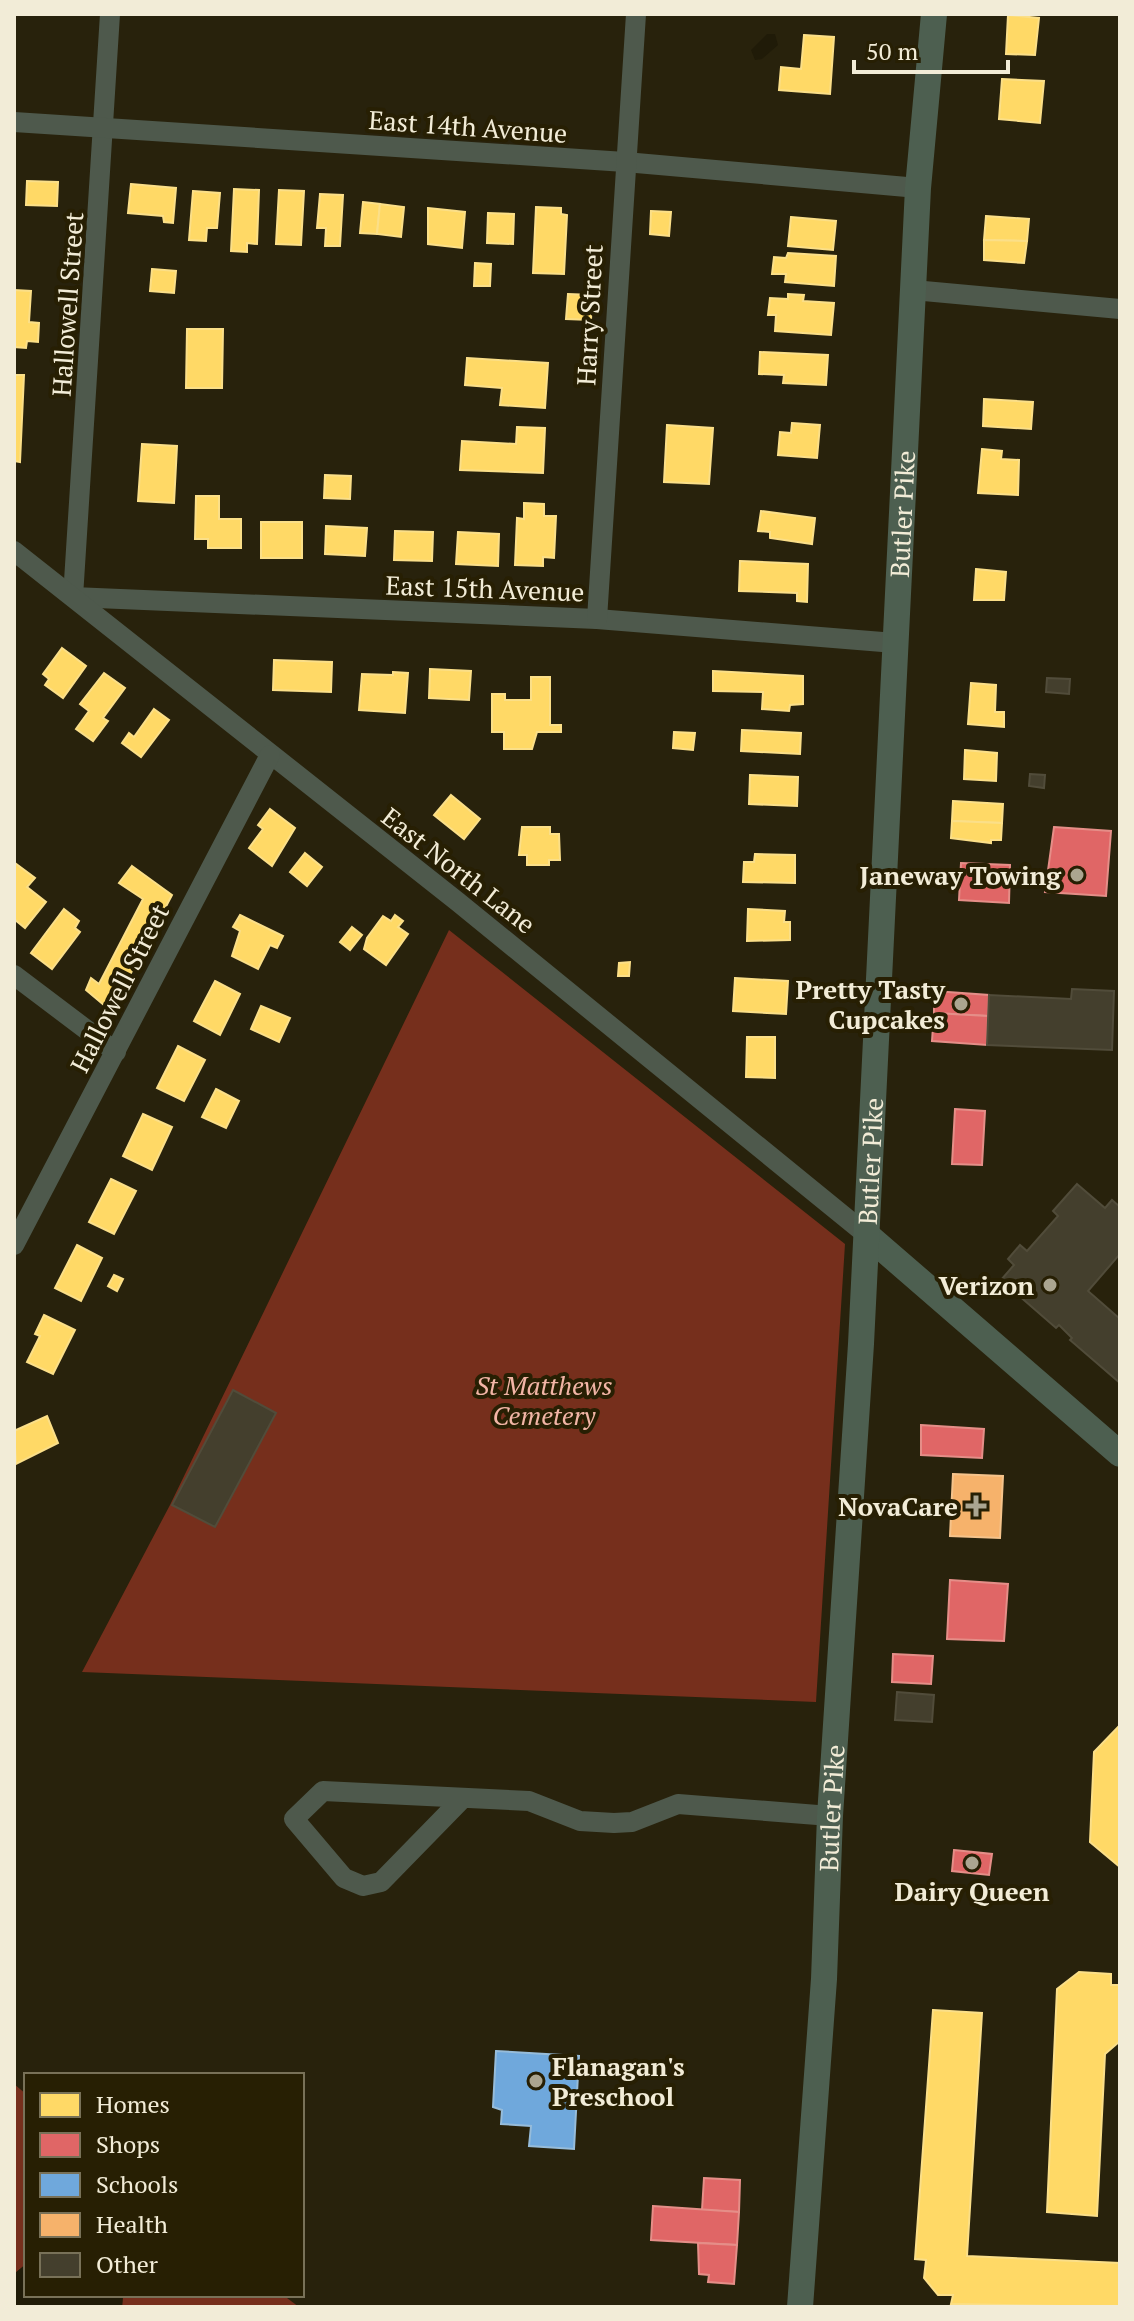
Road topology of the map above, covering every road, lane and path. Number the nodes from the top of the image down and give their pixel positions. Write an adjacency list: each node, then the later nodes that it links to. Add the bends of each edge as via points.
1 (110, 14): 5 (street, Hallowell Street)
2 (636, 14): 6 (street, Harry Street)
3 (934, 14): 7 (main road, Butler Pike)
4 (14, 122): 5 (street, East 14th Avenue)
5 (104, 130): 6 (street, East 14th Avenue); 11 (street, Hallowell Street)
6 (625, 162): 7 (street, East 14th Avenue); 12 (street, Harry Street)
7 (918, 188): 8 (main road, Butler Pike)
8 (913, 290): 9 (street); 13 (main road, Butler Pike)
9 (1120, 309)
10 (14, 551): 11 (street, East North Lane)
11 (73, 597): 12 (street, East 15th Avenue); 14 (street, East North Lane)
12 (597, 619): 13 (street, East 15th Avenue)
13 (895, 643): 17 (main road, Butler Pike)
14 (270, 755): 16 (street, Hallowell Street); 17 (street, East North Lane)
15 (14, 975): 16 (street)
16 (116, 1052): 18 (street, Hallowell Street)
17 (867, 1235): 19 (main road); 21 (main road, Butler Pike)
18 (14, 1245)
19 (1120, 1454)
20 (463, 1798): 20 (street, via 323,1791 294,1819 344,1878 363,1886 381,1882); 21 (street, via 529,1801 580,1821 614,1823 632,1822 678,1804)
21 (830, 1816): 22 (main road, Butler Pike)
22 (800, 2307)

